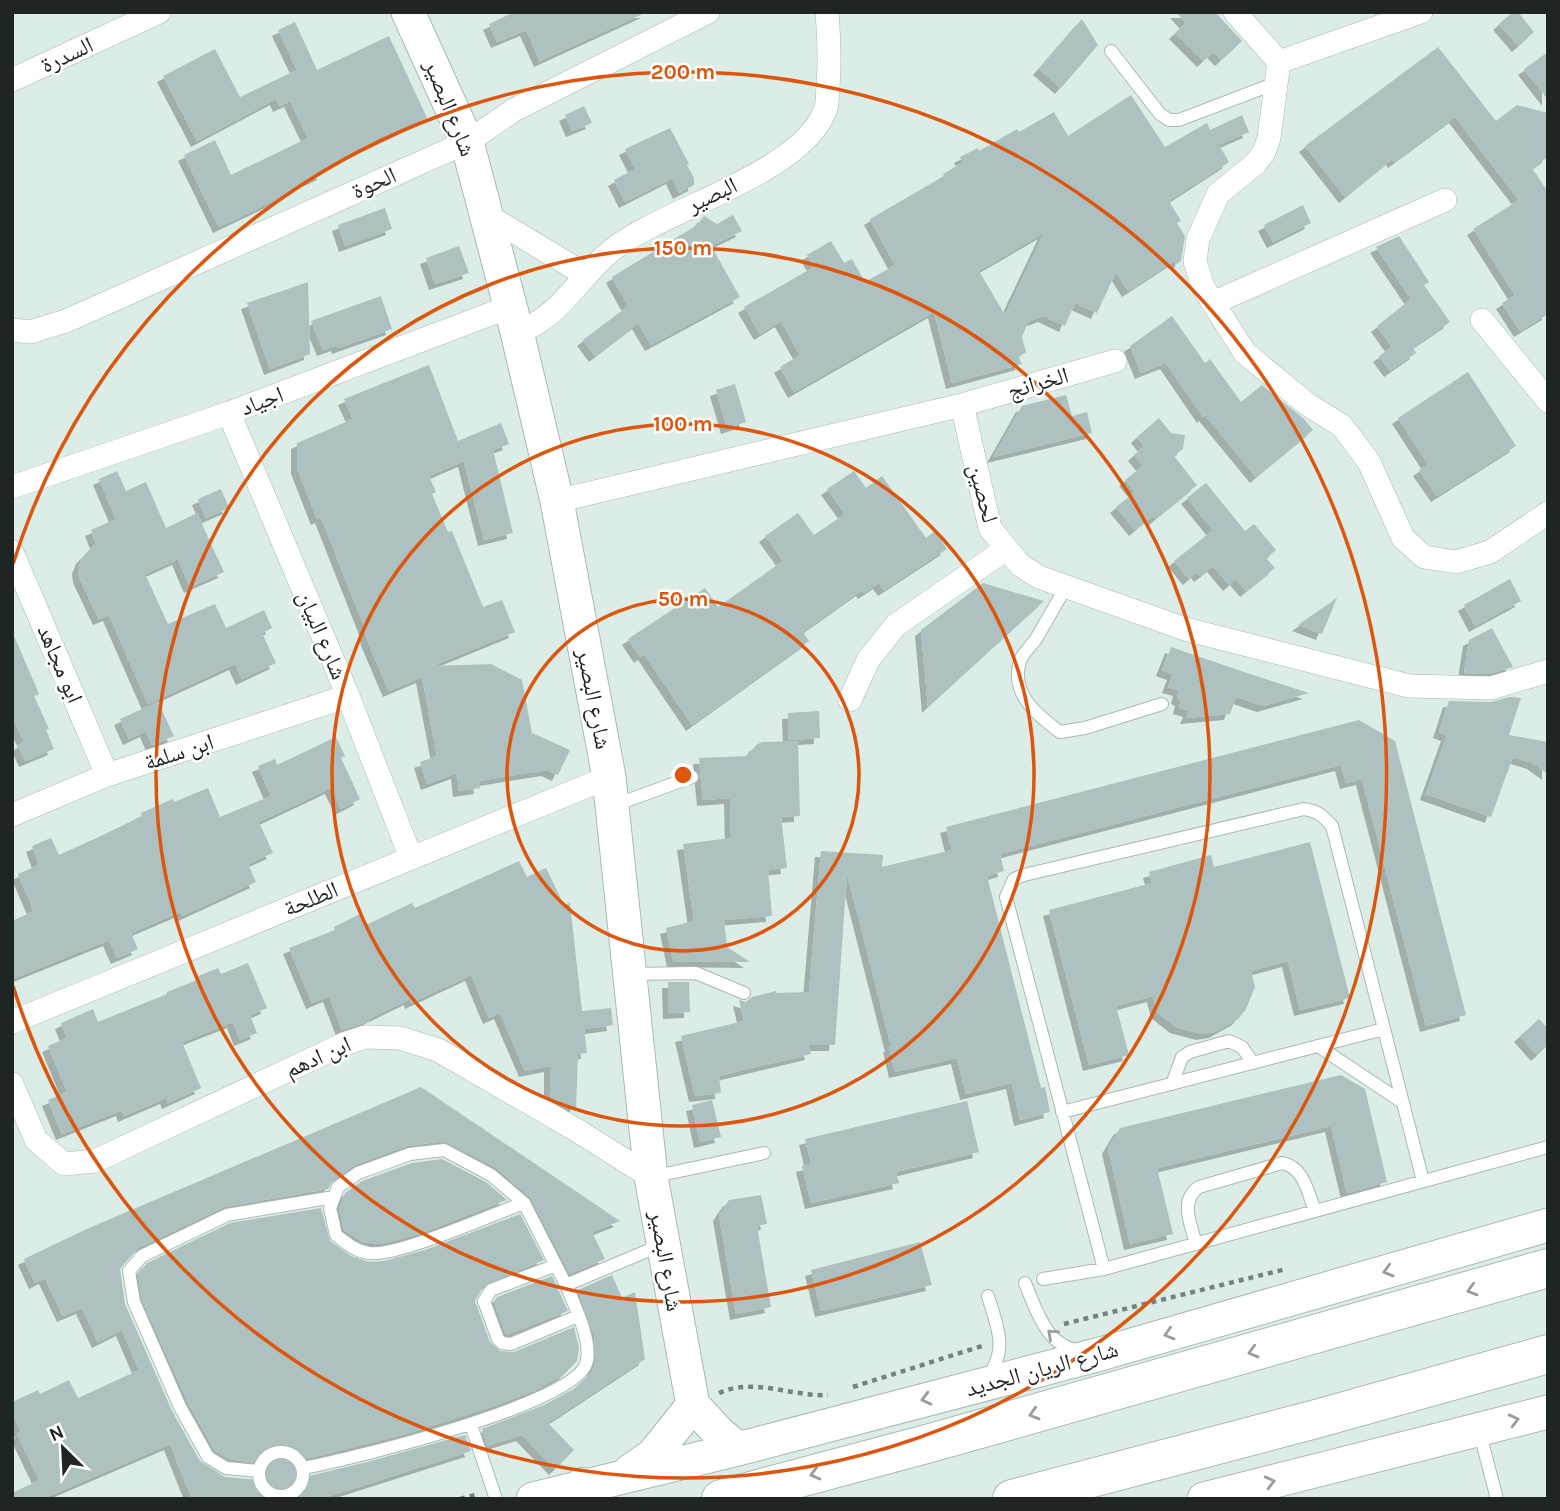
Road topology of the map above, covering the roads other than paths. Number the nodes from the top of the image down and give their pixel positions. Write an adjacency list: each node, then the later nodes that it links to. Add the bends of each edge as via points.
1 (159, 12): 9 (street, السدرة)
2 (408, 12): 10 (street, شارع البصير)
3 (708, 12): 10 (street, الحوة, via 514,110)
4 (827, 12): 13 (street, البصير, via 831,53 826,108 800,146 756,174 657,221 615,247)
5 (1235, 12): 8 (street)
6 (1421, 12): 8 (street)
7 (1111, 51): 8 (lane, via 1169,120 1179,120)
8 (1278, 73): 14 (street, via 1264,152 1217,194 1198,239 1195,261)
9 (12, 80)
10 (467, 142): 12 (street, شارع البصير); 17 (street, الحوة, via 66,321)
11 (1445, 200): 14 (street)
12 (485, 214): 13 (street); 15 (street, شارع البصير)
13 (586, 275): 15 (street, البصير, via 554,312 534,327)
14 (1213, 303): 24 (street, via 1245,353 1342,426 1369,462 1403,538 1424,557 1456,562 1490,552)
15 (513, 320): 21 (street, اجياد); 23 (street, شارع البصير)
16 (1482, 320): 19 (street)
17 (21, 331)
18 (1115, 361): 20 (street, الخرانج)
19 (1548, 401)
20 (962, 405): 23 (street); 25 (street, لحصين, via 990,528)
21 (229, 413): 22 (street, اجياد); 29 (street, شارع البيان)
22 (12, 487)
23 (557, 501): 34 (street, شارع البصير)
24 (1548, 513)
25 (1006, 549): 27 (street, لحصين, via 1039,578); 30 (street, via 895,625 868,660)
26 (12, 552): 32 (street, ابو مجاهد)
27 (1066, 587): 28 (street, لحصين, via 1185,629 1409,686 1491,688); 31 (lane, via 1021,659 1018,674 1026,702 1060,732)
28 (1548, 671)
29 (348, 696): 32 (street, ابن سلمة); 36 (street, شارع البيان)
30 (850, 700)
31 (1162, 704)
32 (107, 775): 35 (street, ابن سلمة)
33 (691, 777): 34 (lane)
34 (610, 791): 36 (street, الطلحة); 37 (street, شارع البصير)
35 (12, 815)
36 (411, 858): 39 (street, الطلحة)
37 (630, 974): 38 (lane, via 696,973); 49 (street, شارع البصير)
38 (744, 993)
39 (12, 1022)
40 (1384, 1029): 41 (lane); 45 (lane); 46 (lane, via 1332,826 1314,810 1024,875 1014,879 1006,897)
41 (1318, 1046): 42 (lane); 45 (lane)
42 (1253, 1063): 44 (lane); 44 (lane, via 1242,1047 1229,1041 1182,1057)
43 (12, 1084): 49 (street, ابن ادهم, via 36,1140 64,1164 95,1161 344,1044 365,1037 400,1038 438,1050)
44 (1172, 1084): 46 (lane)
45 (1402, 1102): 50 (lane)
46 (1062, 1112): 58 (lane)
47 (1548, 1147): 50 (lane)
48 (764, 1153): 49 (lane)
49 (651, 1177): 56 (street, شارع البصير)
50 (1423, 1181): 53 (lane)
51 (334, 1196): 52 (lane, via 338,1187 358,1173 410,1154 444,1150 491,1175); 52 (lane, via 330,1208 336,1235 353,1248 371,1253 413,1244); 75 (lane, via 227,1215 142,1256 129,1271 134,1302 180,1407 208,1457 226,1468)
52 (524, 1203): 57 (lane)
53 (1315, 1211): 55 (lane); 55 (lane, via 1300,1173 1282,1163 1192,1191 1187,1209)
54 (1548, 1225): 65 (street, شارع الريان الجديد, one-way to 65)
55 (1196, 1244): 58 (lane)
56 (663, 1245): 62 (lane); 69 (street, شارع البصير)
57 (556, 1265): 62 (lane); 64 (lane, via 486,1295 484,1301 499,1339 511,1343)
58 (1104, 1269): 60 (lane)
59 (1544, 1269): 81 (highway, شارع الريان الجديد, one-way to 81)
60 (1043, 1279)
61 (1026, 1283): 65 (lane, one-way to 61, via 1075,1350 1051,1336)
62 (566, 1284): 64 (lane)
63 (988, 1296): 68 (lane, via 1001,1340 995,1367)
64 (578, 1316): 71 (lane, via 587,1343 587,1363 580,1374)
65 (1104, 1353): 68 (street, شارع الريان الجديد)
66 (1548, 1354): 76 (highway)
67 (1548, 1378): 76 (highway, via 1270,1454)
68 (981, 1385): 73 (street, شارع الريان الجديد, one-way to 73)
69 (693, 1405): 73 (street); 77 (street, via 653,1455)
70 (1548, 1412): 72 (street, one-way to 70)
71 (471, 1425): 74 (lane); 79 (lane)
72 (1479, 1429): 83 (street, one-way to 72); 84 (lane)
73 (738, 1449): 77 (street, شارع الريان الجديد)
74 (303, 1468): 75 (lane, via 293,1454 275,1452 267,1456); 75 (lane, via 301,1485 278,1497 263,1488)
75 (259, 1471)
76 (1099, 1475): 82 (highway)
77 (624, 1476): 78 (street, شارع الريان الجديد)
78 (576, 1493): 80 (street, شارع الريان الجديد)
79 (496, 1499)
80 (533, 1499)
81 (721, 1499)
82 (1012, 1499)
83 (1204, 1499)
84 (1497, 1499)

